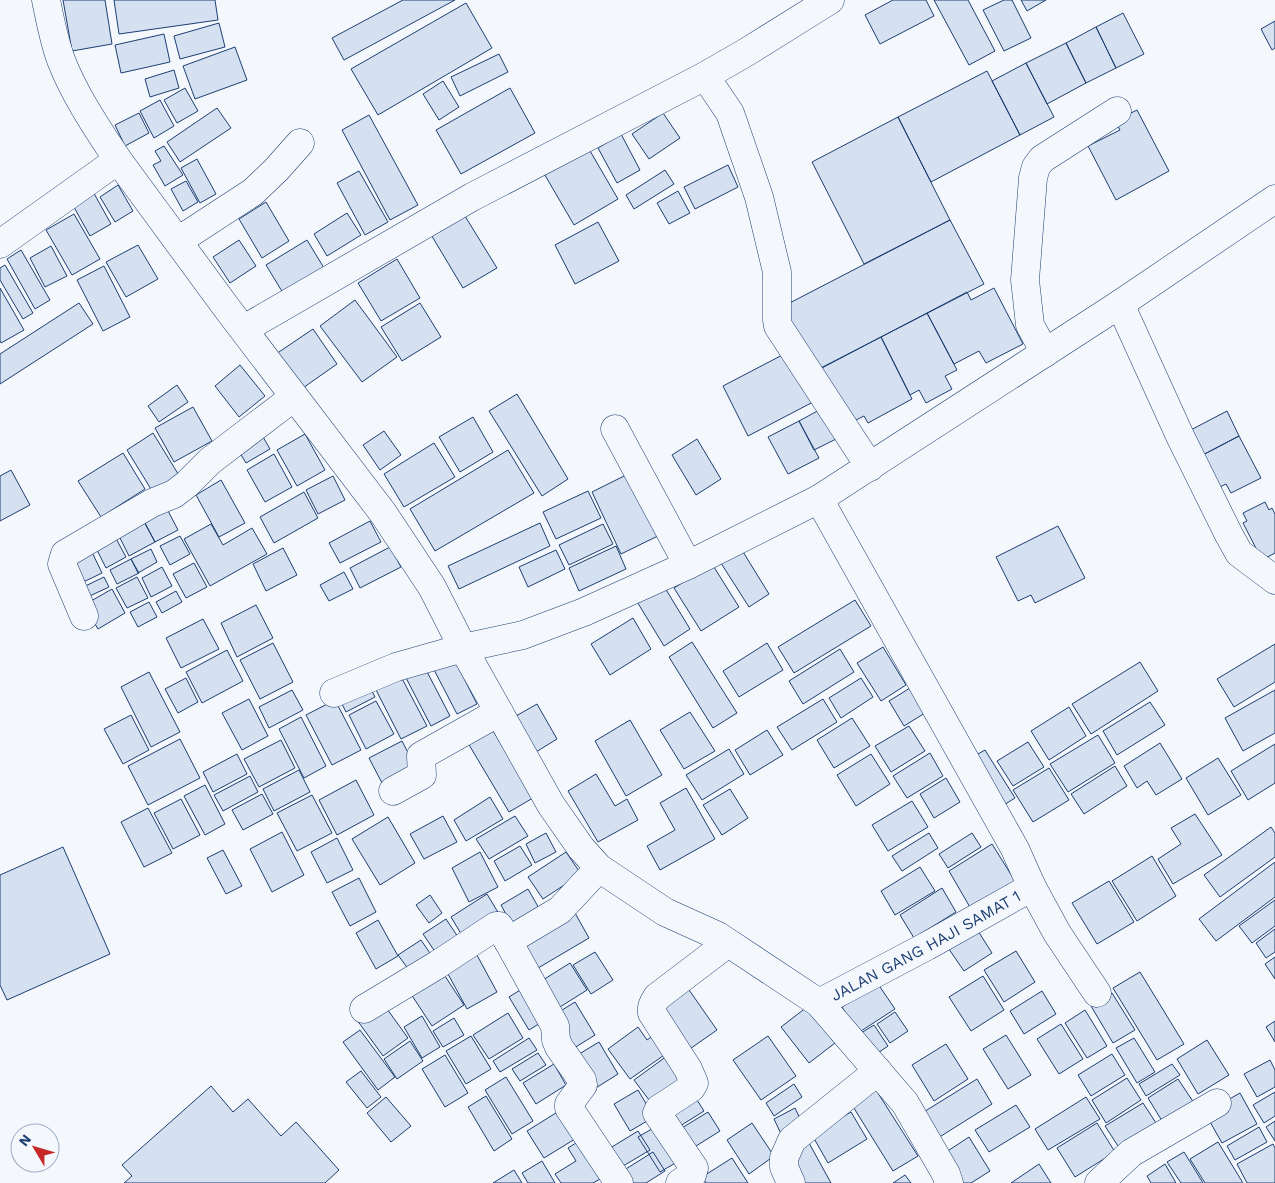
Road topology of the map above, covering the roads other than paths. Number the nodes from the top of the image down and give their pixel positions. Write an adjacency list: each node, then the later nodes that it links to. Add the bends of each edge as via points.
1 (46, 0): 6 (street, via 62,60 86,110)
2 (830, 0): 3 (street)
3 (705, 76): 11 (street, via 472,197); 15 (street, via 730,114 759,197 778,272 778,326)
4 (1116, 111): 12 (street, via 1042,159 1036,167 1025,280 1030,324)
5 (300, 143): 8 (street, via 253,192)
6 (118, 160): 8 (street); 9 (street)
7 (1275, 200): 10 (street)
8 (178, 241): 11 (street)
9 (0, 244)
10 (1120, 304): 12 (street); 18 (street, via 1229,536 1239,553)
11 (244, 329): 13 (street)
12 (1045, 353): 15 (street)
13 (294, 397): 19 (street, via 210,461 174,494 152,503 65,554 62,564); 20 (street, via 382,513 432,588)
14 (615, 429): 17 (street)
15 (870, 467): 16 (street)
16 (819, 499): 17 (street); 25 (street, via 1015,849)
17 (688, 565): 20 (street, via 584,612 523,635)
18 (1275, 580)
19 (84, 616)
20 (463, 648): 21 (street, via 396,667); 22 (street)
21 (334, 693)
22 (500, 712): 23 (street, via 421,756 422,775); 24 (street, via 551,805)
23 (393, 791)
24 (599, 868): 26 (street, via 560,910); 27 (street, via 665,912)
25 (1032, 887): 28 (street, via 1057,933); 29 (street, JALAN GANG HAJI SAMAT 1)
26 (508, 941): 30 (street, via 500,926 496,926); 33 (street, via 556,1026 559,1047 582,1080 569,1108)
27 (728, 943): 29 (street); 34 (street, via 653,1002 652,1013 694,1084 657,1113 694,1168 692,1175)
28 (1097, 993)
29 (819, 1003): 31 (street)
30 (364, 1009)
31 (878, 1071): 35 (street, via 792,1140 784,1158); 36 (street, via 905,1103)
32 (1218, 1103): 37 (street, via 1131,1153)
33 (619, 1183)
34 (680, 1183)
35 (791, 1183)
36 (948, 1183)
37 (1099, 1183)

